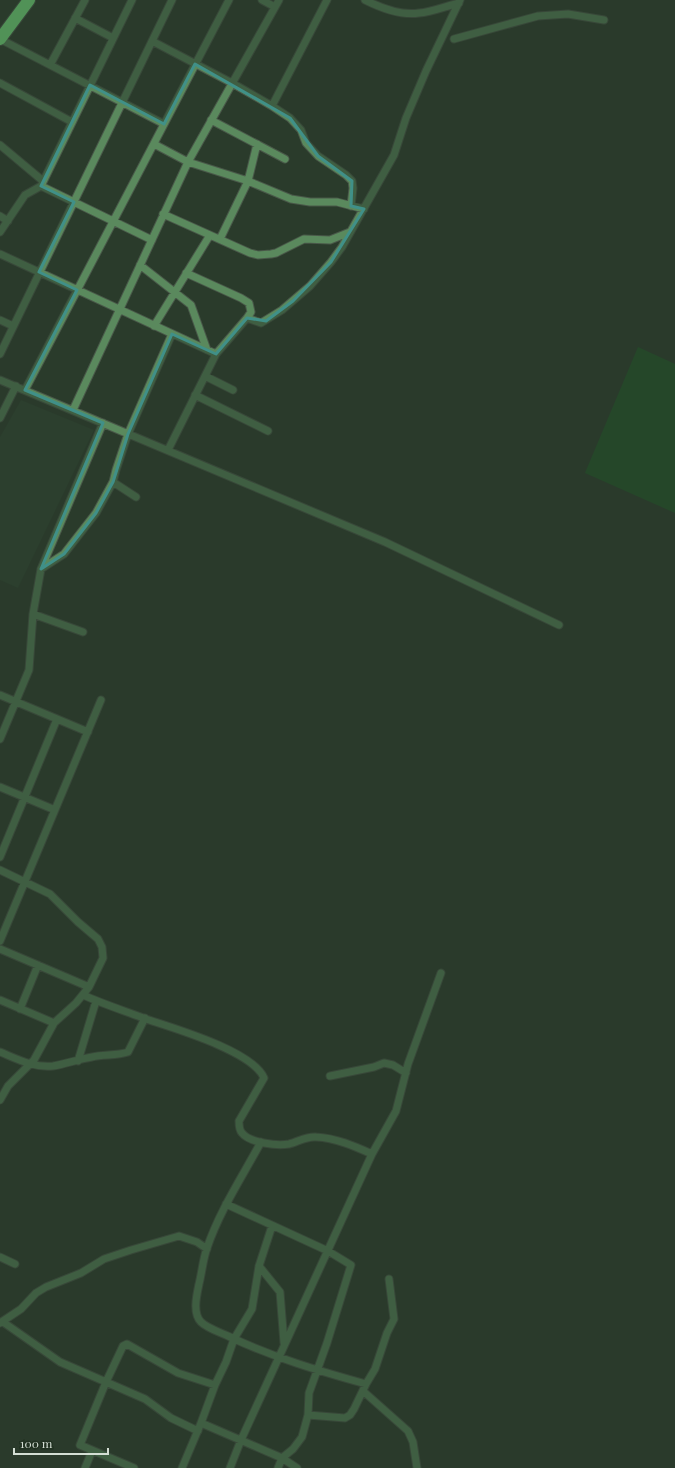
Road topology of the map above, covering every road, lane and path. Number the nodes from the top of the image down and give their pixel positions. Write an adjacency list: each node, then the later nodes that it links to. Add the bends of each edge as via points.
1 (29, 0): 15 (highway)
2 (85, 0): 12 (street)
3 (132, 0): 14 (street)
4 (172, 0): 17 (street)
5 (229, 0): 18 (street)
6 (262, 0): 10 (street)
7 (327, 0): 24 (street)
8 (365, 0): 11 (street)
9 (459, 2): 11 (street, via 418,14 392,11); 37 (street, via 406,118 394,156)
10 (277, 3): 21 (street)
11 (381, 4)
12 (75, 18): 14 (street); 19 (street)
13 (604, 20): 16 (street, via 568,14 538,16)
14 (114, 38): 22 (street)
15 (0, 39): 19 (street)
16 (454, 39)
17 (152, 41): 18 (street); 23 (street)
18 (195, 64): 21 (street); 27 (street)
19 (50, 65): 22 (street)
20 (0, 83): 26 (street)
21 (232, 84): 24 (street); 25 (street)
22 (90, 85): 23 (street); 26 (street)
23 (122, 102): 27 (street); 35 (street)
24 (272, 106): 36 (street, via 295,122 304,140 318,156 352,182)
25 (211, 120): 29 (street); 32 (street)
26 (72, 122): 34 (street)
27 (164, 124): 28 (street)
28 (154, 144): 32 (street); 41 (street)
29 (257, 144): 31 (street); 33 (street)
30 (0, 145): 34 (street)
31 (285, 159)
32 (188, 162): 33 (street); 38 (street)
33 (248, 181): 36 (street, via 300,201 337,202); 45 (street)
34 (42, 183): 35 (street); 40 (street, via 25,195)
35 (74, 202): 41 (street); 49 (street)
36 (351, 206): 37 (street)
37 (364, 209): 43 (street)
38 (163, 214): 44 (street); 46 (street)
39 (0, 216): 40 (street)
40 (8, 221): 42 (street)
41 (113, 221): 46 (street); 51 (street)
42 (0, 232)
43 (350, 232): 45 (street, via 330,240 304,239 276,253 264,255 250,253); 54 (street, via 331,262 293,301 261,323)
44 (210, 235): 45 (street); 50 (street)
45 (220, 239)
46 (152, 240): 48 (street)
47 (0, 254): 49 (street)
48 (140, 265): 52 (street); 53 (street)
49 (40, 272): 51 (street); 56 (street)
50 (186, 273): 52 (street); 54 (street, via 248,302 251,312)
51 (77, 290): 53 (street); 65 (street)
52 (175, 291): 57 (street); 59 (street, via 191,305)
53 (119, 309): 57 (street); 68 (street)
54 (247, 318): 61 (street)
55 (0, 320): 56 (street)
56 (13, 326): 60 (street)
57 (154, 326): 58 (street)
58 (172, 334): 59 (street); 72 (street)
59 (207, 350): 61 (street)
60 (0, 354)
61 (216, 354): 62 (street)
62 (205, 376): 66 (street); 67 (street)
63 (0, 380): 64 (street)
64 (16, 386): 65 (street); 69 (street)
65 (25, 390): 68 (street)
66 (234, 390)
67 (195, 395): 71 (street); 73 (street)
68 (73, 410): 70 (street)
69 (0, 418)
70 (103, 423): 72 (street); 76 (street)
71 (268, 431)
72 (128, 434): 73 (street); 74 (street)
73 (168, 450): 78 (street, via 385,542)
74 (113, 482): 75 (street); 76 (street, via 96,513 64,554)
75 (136, 497)
76 (41, 569): 77 (street)
77 (33, 614): 79 (street); 82 (street, via 29,670)
78 (559, 625)
79 (84, 632)
80 (0, 695): 82 (street)
81 (101, 700): 84 (street)
82 (16, 702): 83 (street); 85 (street)
83 (58, 719): 84 (street); 87 (street)
84 (88, 732): 88 (street)
85 (0, 739)
86 (0, 787): 87 (street)
87 (25, 797): 88 (street); 89 (street)
88 (55, 810): 91 (street)
89 (0, 857)
90 (0, 870): 91 (street)
91 (25, 881): 92 (street); 97 (street, via 50,894 98,939 103,958)
92 (3, 926): 93 (street)
93 (0, 942)
94 (0, 949): 95 (street)
95 (38, 965): 97 (street); 101 (street)
96 (441, 973): 107 (street)
97 (89, 987): 98 (street)
98 (83, 995): 100 (street); 103 (street)
99 (0, 1000): 101 (street)
100 (96, 1000): 102 (street); 105 (street)
101 (20, 1009): 103 (street)
102 (144, 1018): 105 (street, via 128,1052); 110 (street, via 225,1048 257,1069 264,1078 239,1121 239,1127 242,1133)
103 (54, 1023): 106 (street, via 34,1060)
104 (0, 1052): 106 (street)
105 (78, 1061): 106 (street, via 52,1066)
106 (29, 1064): 109 (street, via 8,1086)
107 (406, 1073): 108 (street, via 384,1063); 111 (street, via 396,1111)
108 (330, 1076)
109 (0, 1100)
110 (261, 1142): 111 (street, via 289,1144 310,1136 351,1144); 112 (street)
111 (372, 1154): 115 (street)
112 (226, 1204): 113 (street); 114 (street)
113 (272, 1226): 115 (street); 118 (street)
114 (207, 1249): 120 (street, via 197,1242 178,1236 104,1259 36,1293 21,1309); 121 (street, via 196,1297 197,1314 200,1321)
115 (328, 1251): 122 (street); 124 (street, via 351,1265)
116 (0, 1257): 117 (street)
117 (15, 1264)
118 (259, 1266): 121 (street, via 252,1309); 122 (street, via 280,1292)
119 (389, 1279): 127 (street, via 394,1319 375,1369)
120 (1, 1323): 125 (street, via 60,1362)
121 (234, 1339): 123 (street); 126 (street)
122 (284, 1345): 123 (street)
123 (279, 1358): 124 (street); 131 (street)
124 (317, 1370): 127 (street); 128 (street, via 309,1393)
125 (106, 1382): 126 (street, via 123,1346 127,1344 178,1373); 130 (street, via 145,1399 171,1418); 132 (street, via 80,1445)
126 (215, 1385): 129 (street)
127 (364, 1387): 128 (street, via 354,1409 345,1418); 140 (street, via 408,1431 413,1442)
128 (308, 1415): 133 (street, via 302,1437)
129 (201, 1423): 130 (street); 131 (street)
130 (198, 1431): 136 (street)
131 (241, 1440): 133 (street); 137 (street)
132 (92, 1450): 134 (street); 135 (street)
133 (282, 1458): 138 (street); 139 (street)
134 (85, 1468)
135 (134, 1468)
136 (182, 1468)
137 (230, 1468)
138 (278, 1468)
139 (297, 1468)
140 (417, 1468)

